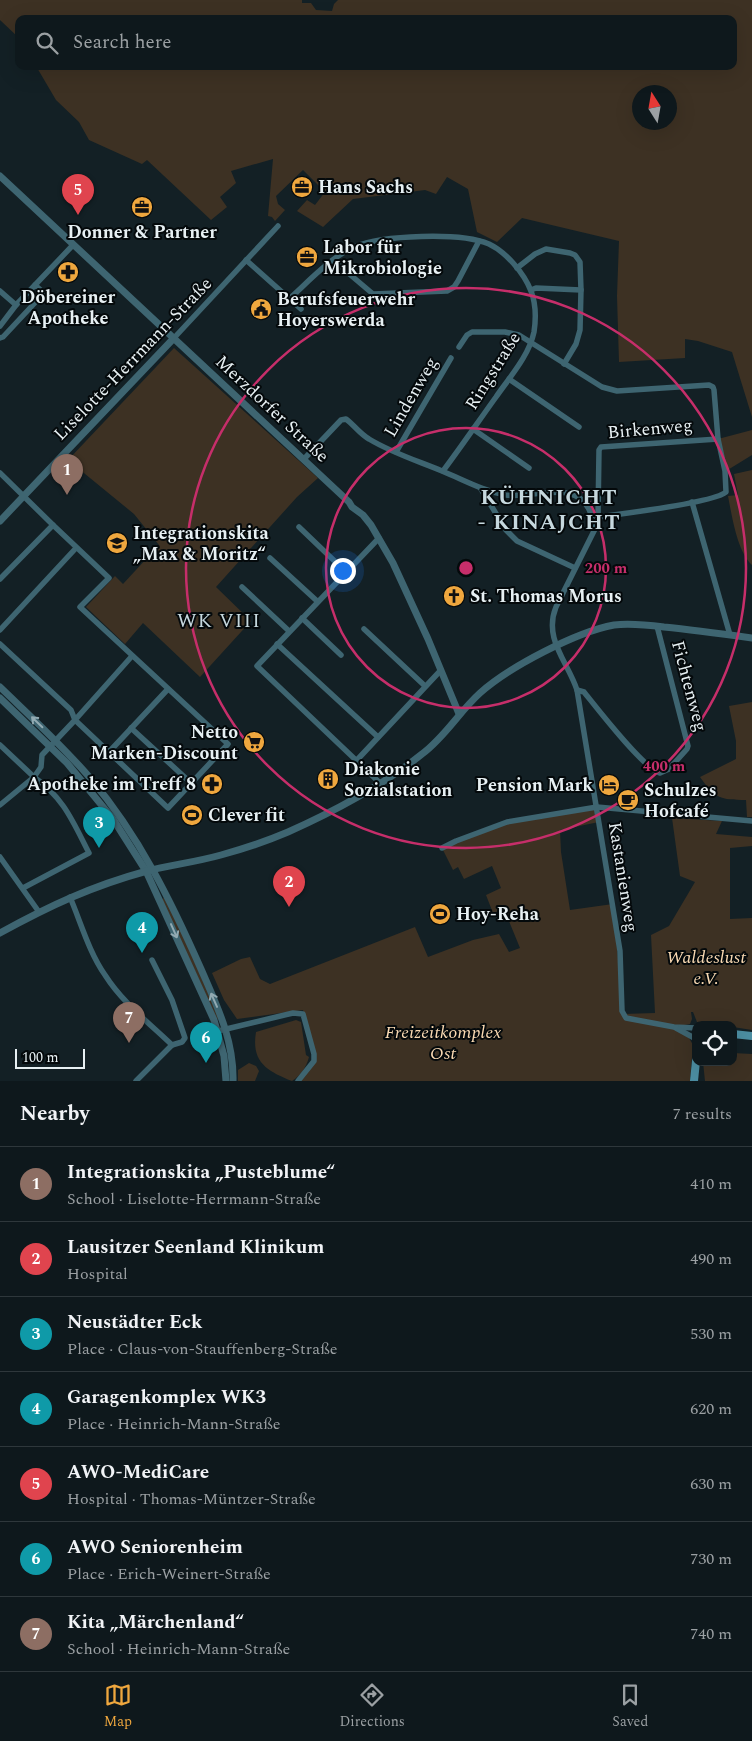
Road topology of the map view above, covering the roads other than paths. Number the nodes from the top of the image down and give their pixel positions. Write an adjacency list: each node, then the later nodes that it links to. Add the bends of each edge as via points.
1 (0, 176): 4 (street, Merzdorfer Straße)
2 (278, 226): 5 (street, Liselotte-Herrmann-Straße)
3 (479, 241): 6 (street, Ringstraße, via 444,236 381,241 356,246); 6 (street, via 458,281 447,291 373,294); 7 (street, Ringstraße, via 500,251)
4 (73, 245): 8 (street); 17 (street, Merzdorfer Straße)
5 (246, 260): 12 (street); 17 (street, Liselotte-Herrmann-Straße)
6 (334, 260): 12 (street)
7 (517, 268): 9 (street, Ringstraße); 10 (street, via 540,250 570,253 580,262)
8 (35, 285): 13 (street); 16 (street, via 44,293)
9 (531, 290): 10 (street); 18 (street, Ringstraße, via 535,312)
10 (581, 290): 21 (street, via 578,340)
11 (0, 291): 13 (street)
12 (289, 299): 14 (street)
13 (16, 305): 15 (street)
14 (301, 309)
15 (0, 326)
16 (0, 338)
17 (174, 338): 27 (street, Merzdorfer Straße); 33 (street, Liselotte-Herrmann-Straße)
18 (531, 341): 19 (street, via 505,332 477,332 467,335); 21 (street); 22 (street, Ringstraße)
19 (459, 347)
20 (451, 358): 26 (street, Lindenweg)
21 (564, 364): 25 (street, Birkenweg, via 617,391 711,386)
22 (508, 379): 23 (street); 24 (street, Ringstraße)
23 (579, 427)
24 (473, 429): 28 (street); 29 (street, Ringstraße)
25 (718, 439): 35 (street, Birkenweg, via 726,471 726,492 718,497); 36 (street, Birkenweg, via 601,447)
26 (396, 452): 27 (street, Lindenweg, via 370,440 343,419); 29 (street, Lindenweg)
27 (304, 459): 40 (street, Merzdorfer Straße, via 363,515)
28 (529, 468)
29 (443, 472): 31 (street, Lindenweg)
30 (0, 473): 33 (street)
31 (481, 489): 32 (street, Lindenweg); 34 (street, Lindenweg)
32 (495, 492): 34 (street); 36 (street, Lindenweg, via 575,495 584,501 591,514)
33 (23, 496): 37 (street, Liselotte-Herrmann-Straße); 38 (street)
34 (489, 500): 43 (street, Lindenweg, via 506,530 517,540)
35 (692, 502): 36 (street, Birkenweg); 53 (street)
36 (598, 517): 43 (street, via 592,538)
37 (0, 521)
38 (53, 525): 41 (street); 45 (street)
39 (299, 527): 44 (street)
40 (380, 538): 44 (street); 60 (street, Merzdorfer Straße)
41 (76, 548): 51 (street); 59 (street, via 109,578 80,607)
42 (270, 558): 47 (street)
43 (575, 568): 57 (street, via 553,614)
44 (346, 572): 47 (street)
45 (0, 579)
46 (242, 587): 52 (street)
47 (317, 601): 48 (street)
48 (302, 618): 52 (street); 58 (street)
49 (657, 626): 53 (street); 57 (street, via 613,626); 64 (street, Fichtenweg, via 688,746 669,769 660,773 651,768 584,692)
50 (364, 629): 61 (street)
51 (0, 630)
52 (289, 632): 56 (street)
53 (730, 635): 54 (street)
54 (752, 638)
55 (0, 644): 67 (street, via 68,707)
56 (277, 644): 69 (street); 73 (street, via 257,666)
57 (556, 646): 64 (street, Kastanienweg); 66 (street, via 500,678)
58 (341, 655)
59 (132, 656): 63 (street); 67 (street)
60 (441, 670): 61 (street); 66 (street, Merzdorfer Straße)
61 (425, 686): 69 (street)
62 (0, 687): 70 (street, one-way to 62)
63 (168, 689): 68 (street); 75 (street, via 228,744)
64 (577, 690): 78 (street, Kastanienweg)
65 (0, 698): 70 (street)
66 (459, 714): 76 (street, via 424,753)
67 (75, 720): 70 (street); 72 (street)
68 (131, 728): 72 (street); 75 (street)
69 (378, 737): 73 (street)
70 (53, 743): 74 (street, via 42,755 41,767); 82 (street)
71 (0, 745): 74 (street)
72 (110, 752): 75 (street, via 168,808)
73 (356, 760): 76 (street)
74 (34, 777): 77 (street); 83 (street, via 51,790 68,810 89,853)
75 (191, 783)
76 (381, 784): 82 (street, via 275,837 219,856)
77 (0, 806)
78 (597, 808): 79 (street); 80 (street, Kastanienweg, via 506,822); 88 (street, Kastanienweg, via 620,951 623,1014 626,1018)
79 (752, 821)
80 (442, 848)
81 (0, 857): 83 (street)
82 (150, 870): 84 (street); 90 (street)
83 (23, 888): 85 (street)
84 (70, 897): 85 (street); 94 (street, via 95,958 107,978)
85 (39, 912): 86 (street)
86 (0, 933)
87 (152, 960): 94 (street, via 185,1035 184,1040)
88 (674, 1027): 89 (street); 93 (street)
89 (692, 1028)
90 (222, 1030): 96 (street); 97 (street, via 232,1058); 98 (street, via 298,1012 303,1014 314,1061)
91 (737, 1034): 92 (main road)
92 (752, 1036)
93 (692, 1037)
94 (172, 1045): 95 (street)
95 (136, 1081)
96 (226, 1081)
97 (233, 1081)
98 (298, 1081)

